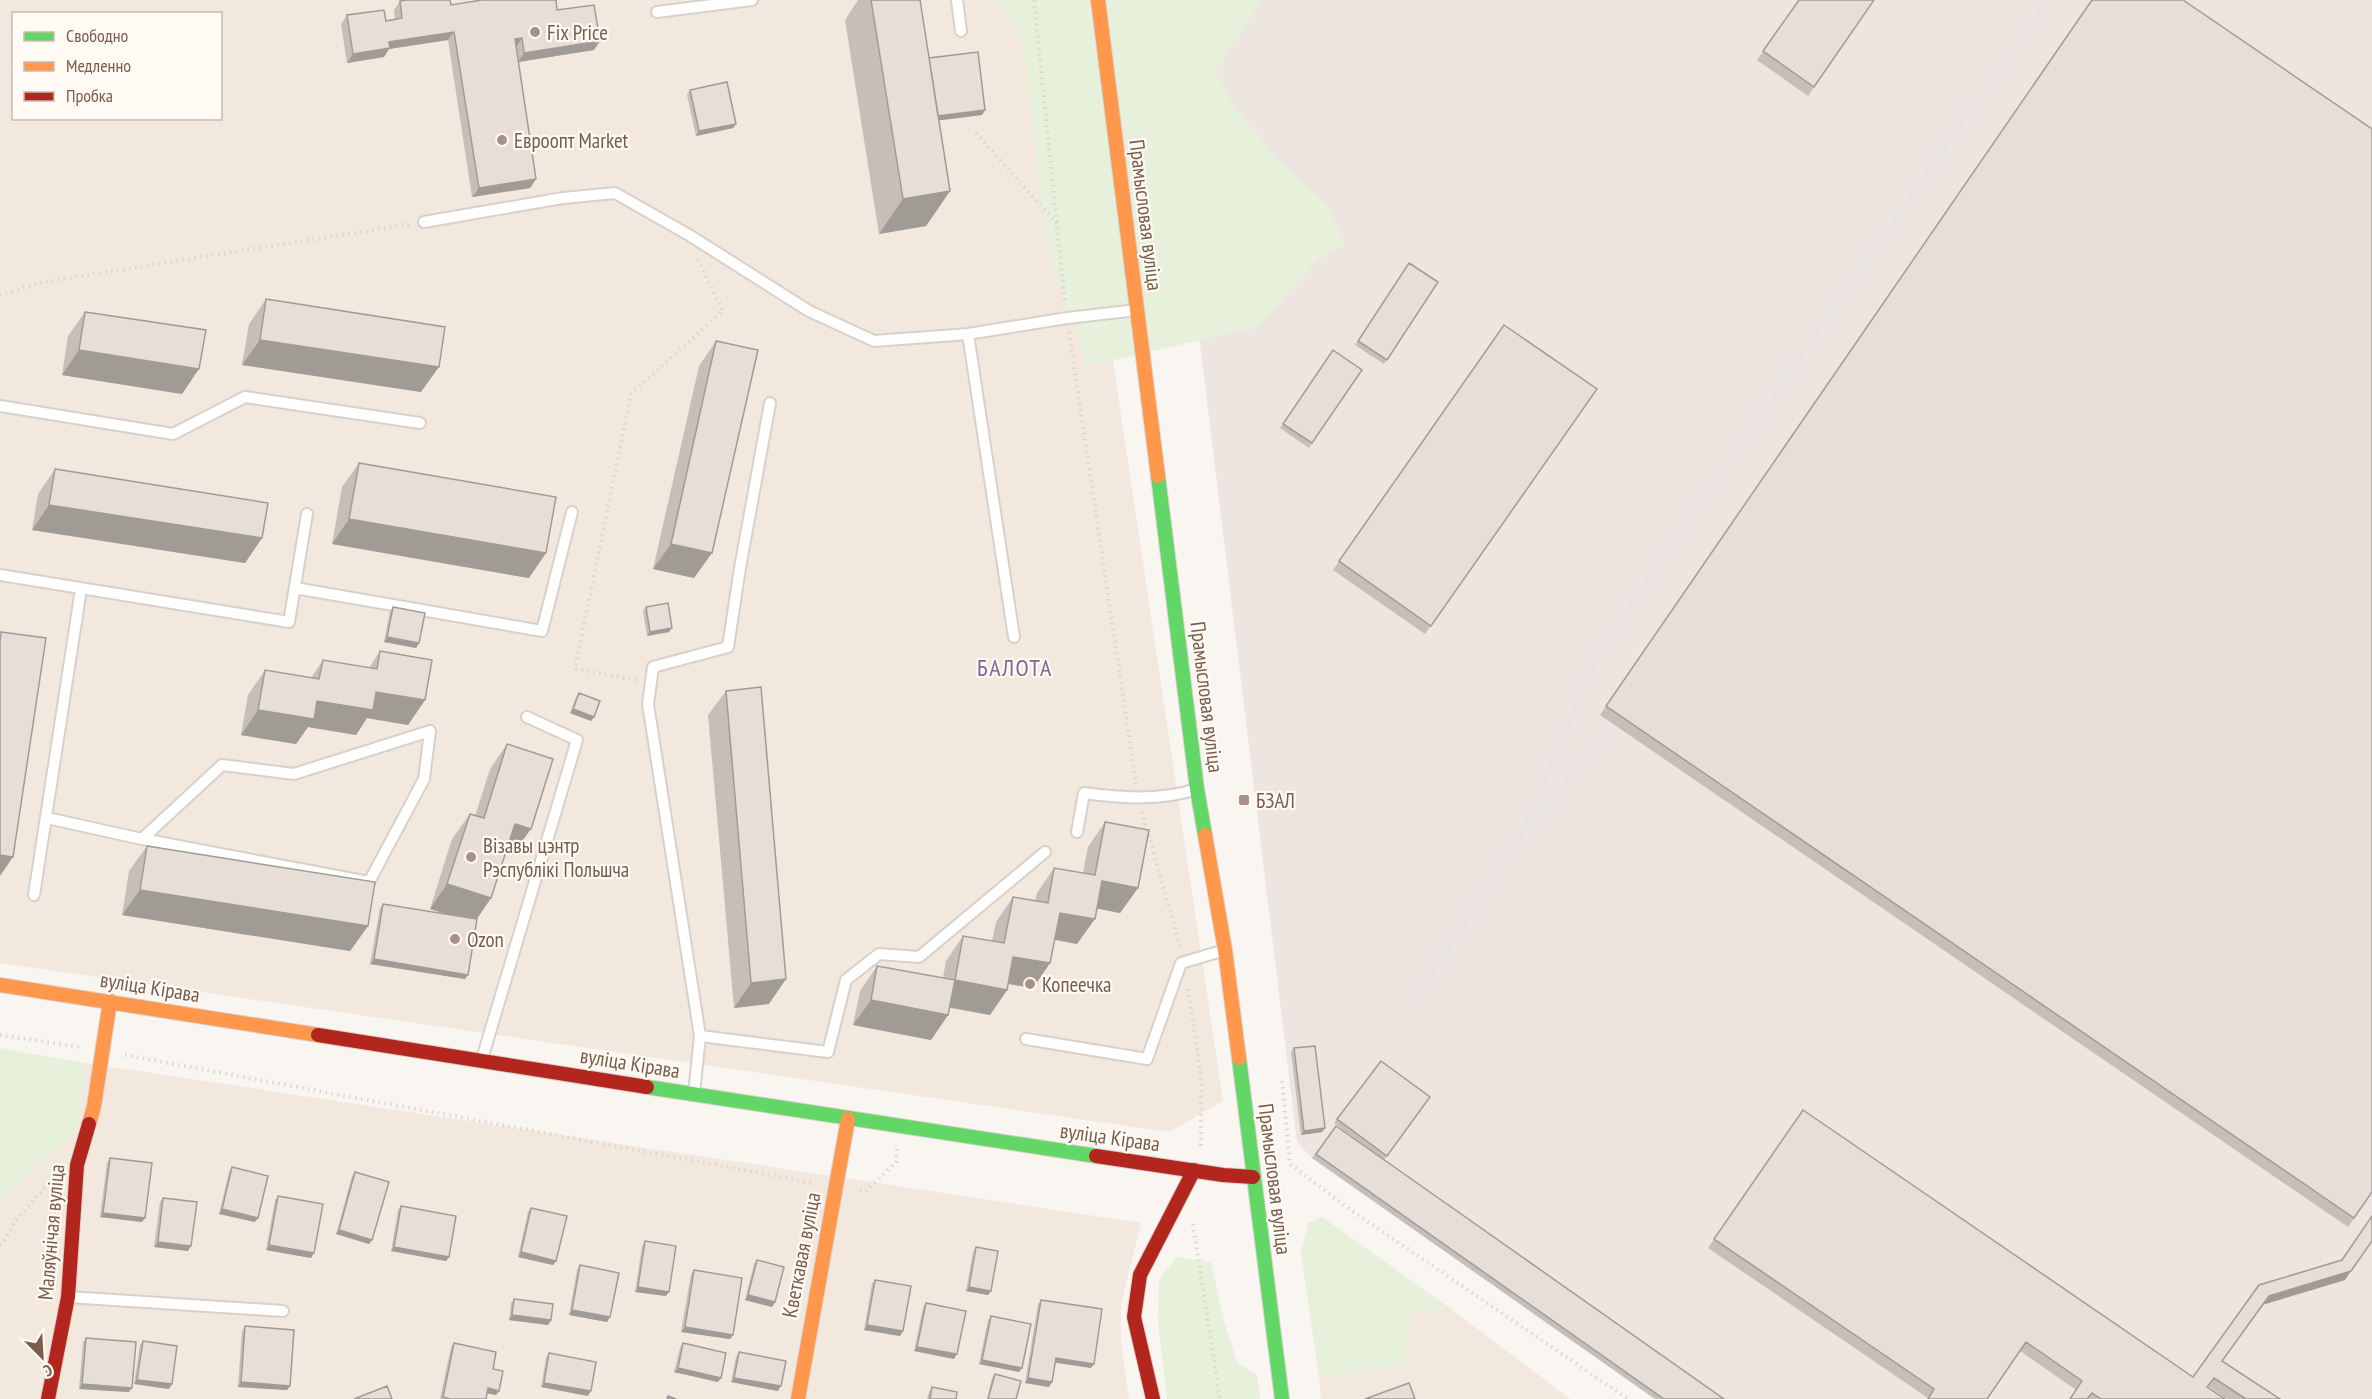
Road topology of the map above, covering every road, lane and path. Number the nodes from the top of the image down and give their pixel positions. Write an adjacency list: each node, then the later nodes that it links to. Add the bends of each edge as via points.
1 (752, 0): 5 (lane)
2 (957, 0): 6 (lane)
3 (1034, 0): 9 (path)
4 (1098, 0): 12 (main road, Прамысловая вуліца)
5 (657, 12)
6 (961, 31)
7 (976, 133): 9 (path)
8 (424, 222): 10 (lane, via 615,193); 11 (path, via 44,282)
9 (1058, 225): 13 (path)
10 (689, 235): 14 (lane, via 809,311 874,341); 24 (path, via 723,311 631,394 575,669)
11 (0, 295)
12 (1137, 310): 13 (lane); 26 (main road, Прамысловая вуліца)
13 (1067, 318): 14 (lane); 27 (path)
14 (968, 334): 23 (lane)
15 (770, 403): 24 (lane, via 728,648 653,667)
16 (0, 406): 17 (lane, via 173,434 245,397)
17 (420, 423)
18 (572, 512): 21 (lane, via 542,631)
19 (307, 514): 21 (lane)
20 (0, 575): 22 (lane)
21 (295, 588): 22 (lane, via 289,622)
22 (81, 589): 28 (lane)
23 (1014, 637)
24 (651, 683): 38 (lane, via 648,704)
25 (527, 717): 41 (lane, via 577,740)
26 (1197, 789): 27 (lane, via 1178,795); 33 (main road, Прамысловая вуліца)
27 (1137, 797): 29 (lane, via 1084,794); 34 (path)
28 (47, 819): 30 (lane); 32 (lane)
29 (1077, 832)
30 (142, 839): 30 (lane, via 369,882 424,779 430,731 294,774 222,765)
31 (1046, 852): 38 (lane, via 919,957 879,954 846,980 828,1052)
32 (34, 895)
33 (1226, 950): 34 (lane); 48 (main road, Прамысловая вуліца)
34 (1184, 962): 39 (lane, via 1147,1059); 47 (path, via 1201,1075)
35 (0, 985): 36 (main road, вуліца Кірава)
36 (110, 1001): 40 (main road, Маляўнічая вуліца); 41 (main road, вуліца Кірава)
37 (0, 1035): 40 (path)
38 (700, 1036): 43 (lane)
39 (1026, 1039)
40 (102, 1050): 46 (main road, Маляўнічая вуліца, via 94,1106); 49 (path)
41 (482, 1060): 43 (main road, вуліца Кірава)
42 (1282, 1081): 59 (path, via 1290,1164 1352,1211)
43 (694, 1095): 44 (main road, вуліца Кірава)
44 (848, 1119): 47 (main road, вуліца Кірава); 49 (main road, Кветкавая вуліца)
45 (896, 1162): 49 (path, via 865,1192)
46 (77, 1164): 51 (path, via 61,1168); 52 (main road, Маляўнічая вуліца)
47 (1198, 1171): 48 (main road, вуліца Кірава); 56 (main road, via 1140,1275 1134,1317)
48 (1253, 1177): 58 (main road, Прамысловая вуліца)
49 (836, 1187): 55 (main road, Кветкавая вуліца)
50 (1192, 1222): 57 (path)
51 (0, 1245)
52 (68, 1297): 53 (lane); 54 (main road, Маляўнічая вуліца)
53 (283, 1311)
54 (48, 1399)
55 (798, 1399)
56 (1153, 1399)
57 (1220, 1399)
58 (1282, 1399)
59 (1628, 1399)

